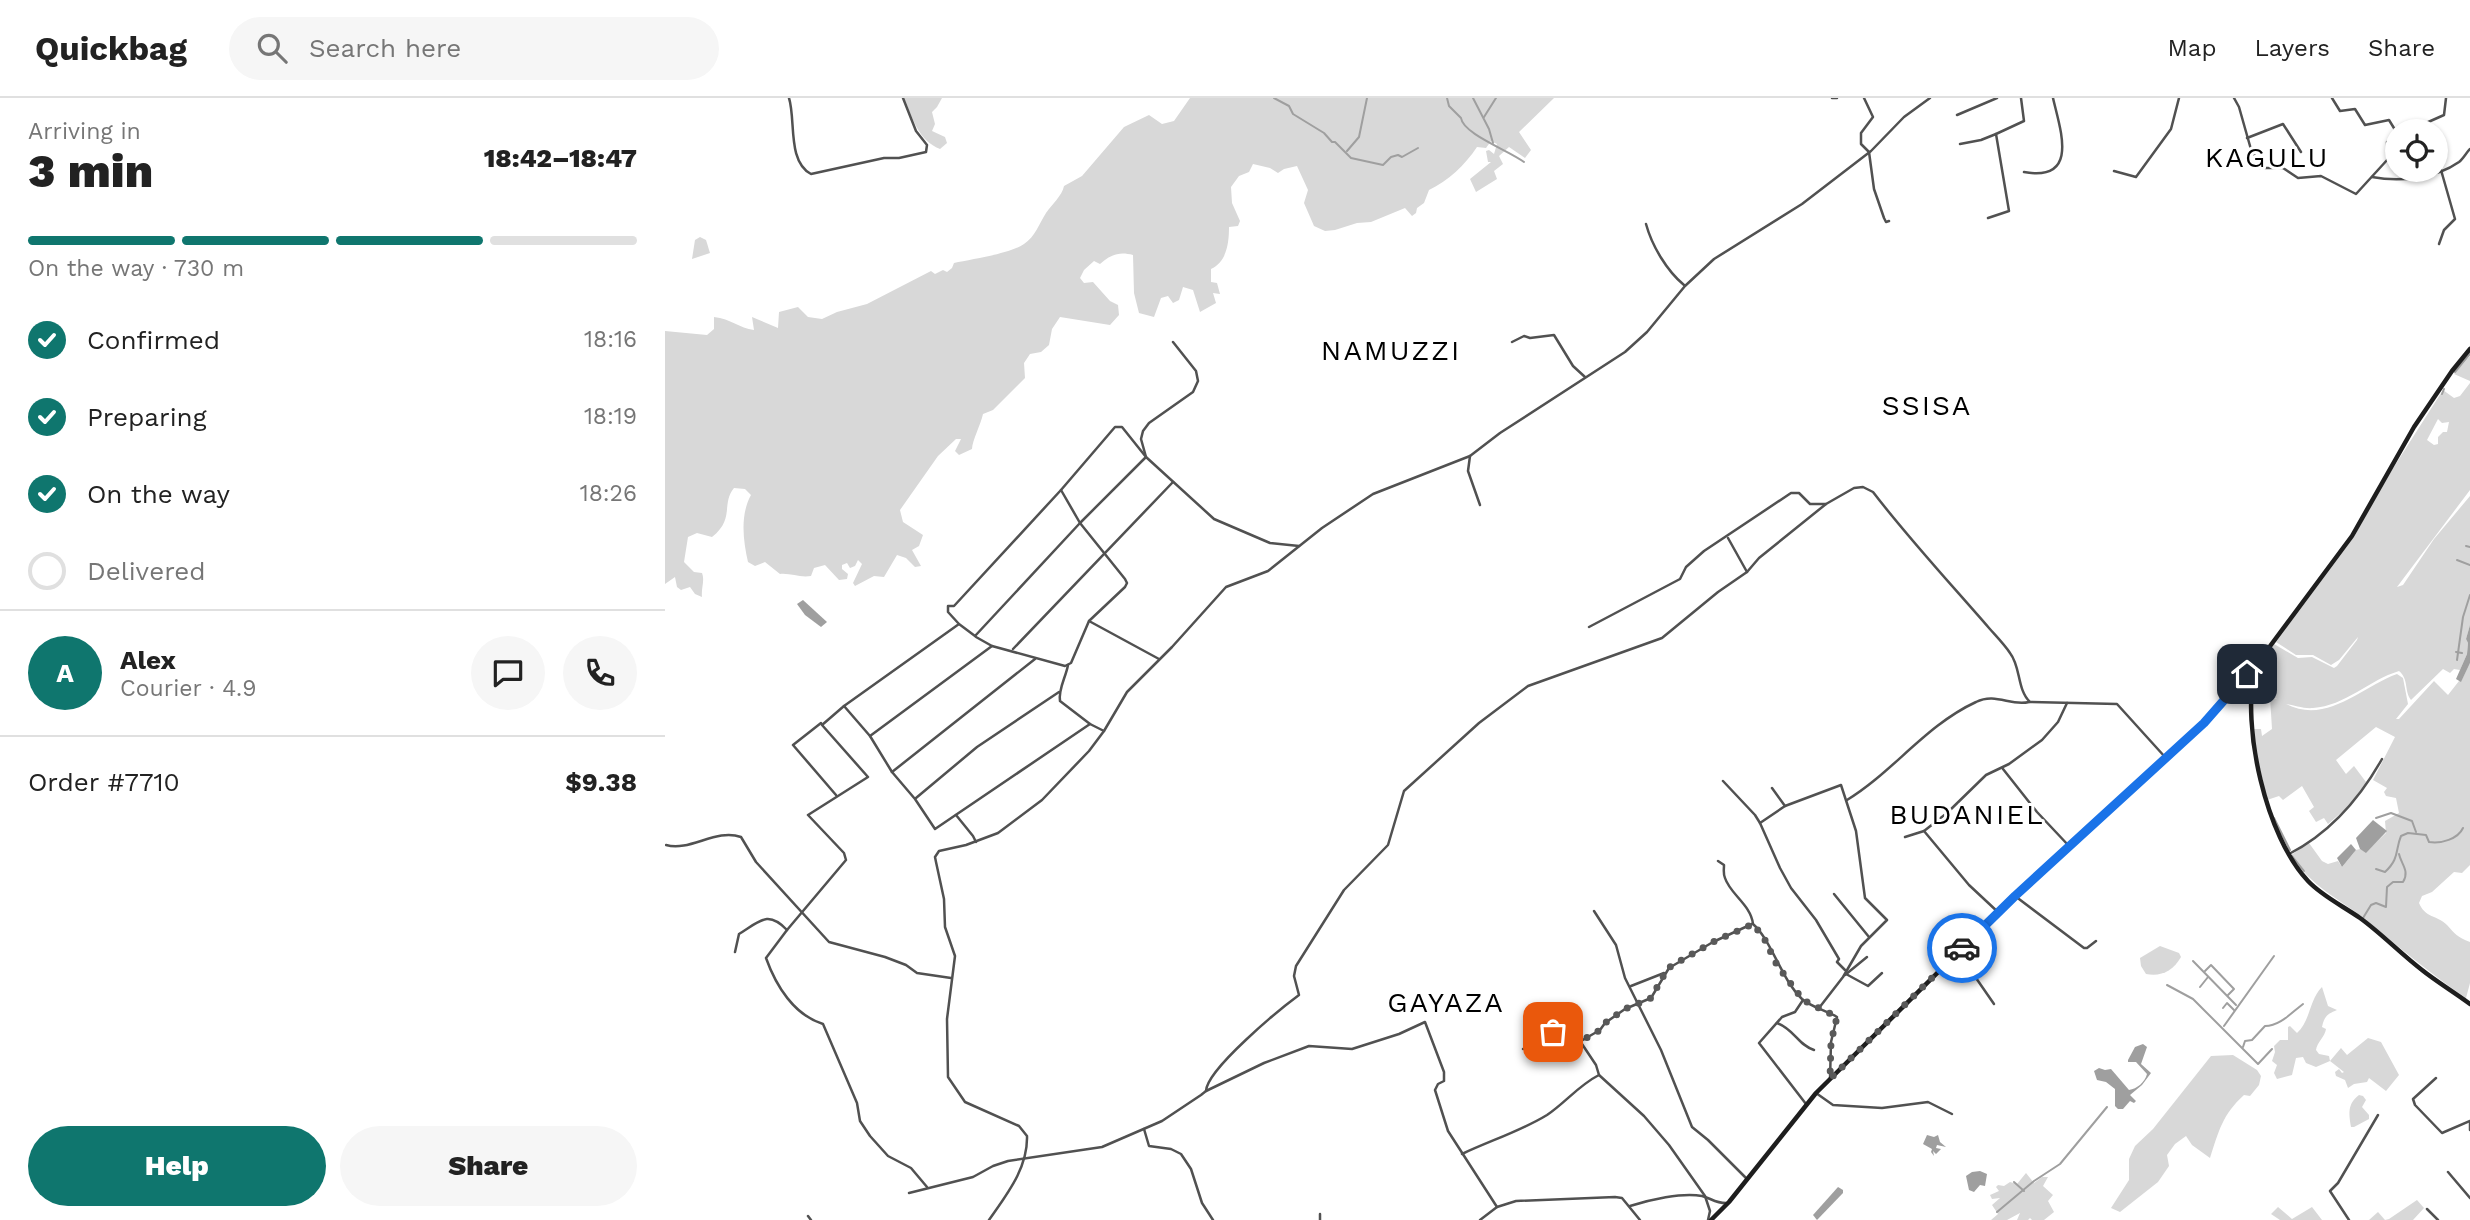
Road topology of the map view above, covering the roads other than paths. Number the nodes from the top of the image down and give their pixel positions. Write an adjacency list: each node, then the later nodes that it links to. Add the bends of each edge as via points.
1 (789, 98): 2 (street, via 793,147 811,174 926,152 927,145)
2 (903, 98)
3 (1864, 98): 19 (street, via 1873,117 1861,133 1861,144)
4 (1930, 98): 19 (street)
5 (1997, 98): 12 (street)
6 (2021, 98): 15 (street, via 2024,121)
7 (2053, 98): 24 (street, via 2062,140 2059,164 2047,172)
8 (2179, 98): 23 (street, via 2171,129 2136,177)
9 (2234, 98): 16 (street)
10 (2332, 98): 14 (street, via 2340,111 2356,110 2365,125)
11 (2446, 98): 13 (street, via 2444,115)
12 (1957, 115)
13 (2435, 119)
14 (2385, 121)
15 (1996, 134): 17 (street); 28 (street, via 2008,211)
16 (2247, 138): 20 (street, via 2283,124); 25 (street, via 2261,169 2283,168 2298,178 2321,176 2358,194)
17 (1960, 145)
18 (2470, 149): 22 (street, via 2461,161)
19 (1869, 152): 29 (street, via 1874,189 1884,219); 32 (street, via 1802,204 1714,259)
20 (2301, 152)
21 (2385, 162): 25 (street)
22 (2448, 167)
23 (2114, 171)
24 (2024, 172)
25 (2372, 177): 26 (street)
26 (2385, 178)
27 (2444, 182): 31 (street, via 2455,219)
28 (1988, 218)
29 (1889, 221)
30 (1646, 223): 32 (street, via 1670,270)
31 (2439, 244)
32 (1685, 286): 36 (street, via 1640,339)
33 (1173, 342): 38 (street, via 1196,371 1198,381 1193,391 1143,431)
34 (1512, 342): 36 (street, via 1524,336 1554,335)
35 (2470, 349): 57 (main road, via 2414,426 2342,552)
36 (1585, 377): 37 (street)
37 (1470, 456): 41 (street, via 1468,471); 45 (street, via 1373,494)
38 (1146, 457): 39 (street); 40 (street, via 1122,426 1117,426); 43 (street)
39 (1173, 482): 45 (street, via 1229,527 1270,543); 46 (street)
40 (1061, 490): 43 (street); 49 (street, via 954,606 948,606)
41 (1480, 505)
42 (1826, 505): 44 (street, via 1810,504 1799,493 1791,493); 47 (street); 61 (street, via 1854,488 1873,492 2010,652)
43 (1080, 523): 46 (street); 51 (street)
44 (1728, 537): 47 (street); 50 (street, via 1687,566 1680,579)
45 (1300, 546): 55 (street, via 1268,571 1226,587)
46 (1105, 553): 48 (street, via 1127,583); 53 (street)
47 (1747, 572): 116 (street, via 1654,643 1522,689 1411,784 1402,797 1388,845 1344,890 1305,948 1294,971 1299,995 1248,1038 1215,1073)
48 (1089, 621): 55 (street); 56 (street)
49 (960, 624): 51 (street); 63 (street)
50 (1589, 627)
51 (975, 636): 52 (street)
52 (992, 646): 53 (street); 67 (street)
53 (1013, 650): 54 (street)
54 (1035, 659): 56 (street); 71 (street)
55 (1159, 659): 66 (street, via 1127,692)
56 (1068, 665): 60 (street)
57 (2256, 666): 58 (main road); 59 (main road)
58 (2239, 684): 59 (main road); 68 (main road)
59 (2251, 687): 85 (main road, via 2260,776)
60 (1059, 692): 65 (street, via 1062,703); 75 (street, via 977,747)
61 (2030, 702): 62 (street); 76 (street, via 1977,701 1926,734)
62 (2067, 703): 68 (street, via 2117,704); 70 (street, via 2042,740)
63 (844, 706): 64 (street); 67 (street)
64 (821, 723): 74 (street, via 793,745); 74 (street, via 868,777)
65 (1090, 724): 66 (street); 78 (street)
66 (1104, 731): 82 (street, via 1030,811)
67 (870, 736): 71 (street)
68 (2165, 757): 84 (main road)
69 (2382, 759): 85 (street, via 2349,808)
70 (2003, 768): 80 (street, via 1986,775); 84 (street)
71 (892, 772): 75 (street)
72 (1723, 781): 79 (street)
73 (1772, 788): 77 (street)
74 (837, 796): 90 (street, via 808,816 846,860)
75 (915, 799): 78 (street, via 935,829)
76 (1847, 800): 77 (street, via 1841,785); 94 (street, via 1865,898 1887,920)
77 (1785, 806): 79 (street)
78 (956, 815): 82 (street)
79 (1760, 824): 101 (street, via 1791,888 1816,920)
80 (1924, 831): 81 (street); 91 (street)
81 (1905, 837)
82 (976, 842): 102 (street, via 935,857 945,927 955,956)
83 (666, 845): 90 (street, via 741,836 757,862)
84 (2069, 846): 88 (main road)
85 (2289, 854): 107 (main road, via 2309,882)
86 (1718, 861): 92 (street)
87 (1834, 894): 94 (street)
88 (2015, 896): 91 (main road); 95 (street, via 2084,948)
89 (1594, 911): 103 (street, via 1616,945)
90 (802, 913): 93 (street); 102 (street, via 829,942 885,957 917,973)
91 (1999, 913): 97 (main road)
92 (1753, 924): 99 (street, via 1682,958); 104 (street)
93 (787, 930): 96 (street, via 768,918 740,934); 128 (street, via 766,958 773,974 803,1017 823,1024 870,1136)
94 (1868, 937): 101 (street)
95 (2096, 941)
96 (735, 952)
97 (1958, 952): 106 (street); 115 (main road)
98 (1867, 957): 101 (street)
99 (1664, 973): 103 (street); 105 (street, via 1652,997)
100 (1882, 973): 101 (street, via 1868,986)
101 (1845, 974): 108 (street)
102 (951, 978): 125 (street, via 948,1077 965,1102 1024,1130)
103 (1630, 986): 105 (street)
104 (1803, 1000): 108 (street); 109 (street, via 1795,1012)
105 (1638, 1004): 110 (street); 127 (street, via 1692,1126)
106 (1994, 1004)
107 (2470, 1004)
108 (1819, 1008): 115 (street, via 1838,1018 1831,1042)
109 (1777, 1023): 112 (street); 118 (street, via 1759,1045)
110 (1581, 1041): 111 (street, via 1568,1032 1553,1032); 113 (street)
111 (1523, 1049)
112 (1814, 1050)
113 (1599, 1075): 124 (street, via 1547,1115); 130 (street, via 1650,1122)
114 (2436, 1078): 121 (street, via 2413,1099 2415,1105 2442,1133)
115 (1830, 1079): 117 (main road)
116 (1206, 1091): 122 (street); 124 (street, via 1310,1046 1352,1049 1425,1022 1445,1076 1435,1090 1448,1131)
117 (1816, 1093): 118 (main road); 119 (street, via 1833,1105 1881,1108 1928,1102)
118 (1806, 1104): 127 (main road)
119 (1952, 1114)
120 (2378, 1115): 143 (street, via 2330,1191)
121 (2470, 1122): 123 (street)
122 (1144, 1129): 125 (street, via 1094,1150); 138 (street, via 1149,1146 1181,1153)
123 (2470, 1130)
124 (1462, 1154): 134 (street)
125 (1026, 1157): 128 (street); 137 (street)
126 (2448, 1172): 131 (street)
127 (1747, 1179): 132 (main road)
128 (929, 1188): 129 (street)
129 (909, 1193)
130 (1705, 1196): 132 (street, via 1715,1203); 133 (street, via 1660,1197); 142 (street)
131 (2470, 1198)
132 (1729, 1202): 142 (main road)
133 (1630, 1206): 134 (street, via 1615,1197 1522,1201); 141 (street)
134 (1497, 1207): 140 (street)
135 (2427, 1209): 144 (street)
136 (1320, 1214): 139 (street)
137 (989, 1220)
138 (1213, 1220)
139 (1320, 1220)
140 (1480, 1220)
141 (1640, 1220)
142 (1710, 1220)
143 (2349, 1220)
144 (2438, 1220)

